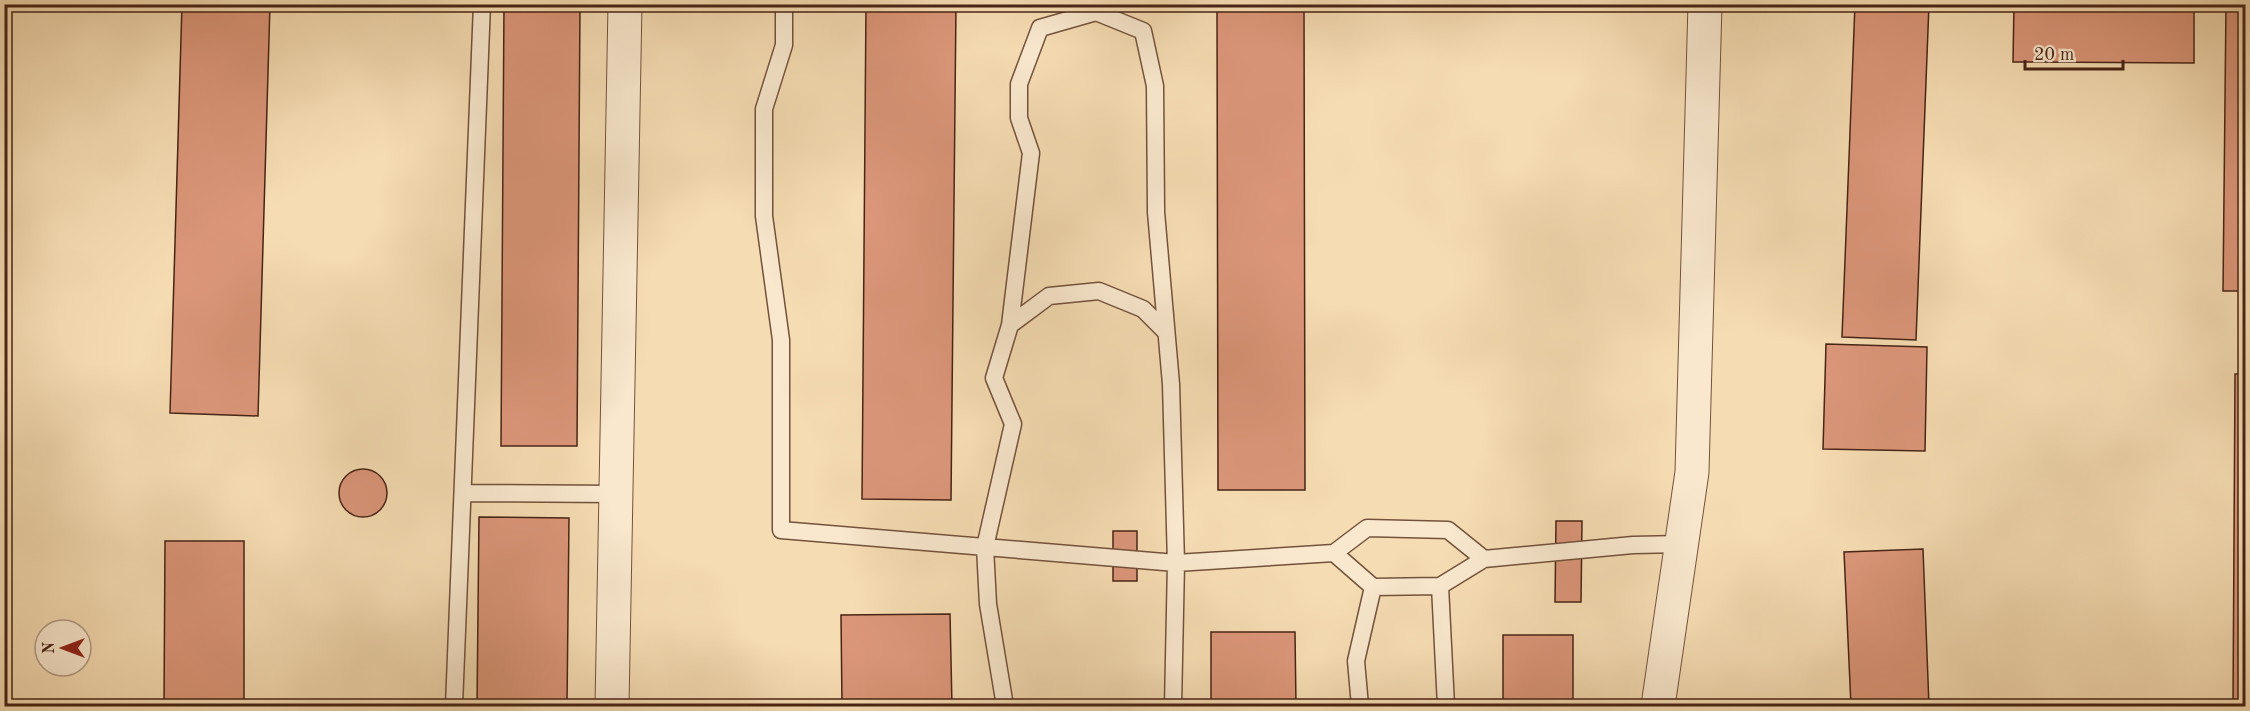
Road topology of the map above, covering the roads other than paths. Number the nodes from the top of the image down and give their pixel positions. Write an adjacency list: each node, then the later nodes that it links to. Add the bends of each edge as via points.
1 (482, 4): 7 (lane)
2 (625, 4): 8 (street)
3 (784, 4): 10 (lane, via 784,45 764,109 764,216 781,340 781,530)
4 (1705, 4): 9 (street, via 1692,472)
5 (1010, 325): 6 (lane, via 1049,296 1099,291 1143,309); 6 (lane, via 1031,153 1019,118 1019,84 1040,28 1095,12 1143,31 1153,75 1156,212); 10 (lane, via 994,378 1013,424)
6 (1166, 332): 13 (lane)
7 (464, 493): 8 (lane); 16 (lane)
8 (616, 494): 17 (street)
9 (1683, 544): 12 (lane); 22 (street)
10 (985, 547): 13 (lane); 18 (lane, via 988,604)
11 (1334, 553): 12 (lane, via 1367,528 1448,530); 13 (lane); 15 (lane)
12 (1484, 559): 14 (lane)
13 (1176, 563): 19 (lane)
14 (1440, 586): 15 (lane); 21 (lane)
15 (1373, 587): 20 (lane, via 1356,661)
16 (454, 706)
17 (612, 706)
18 (1005, 706)
19 (1173, 706)
20 (1360, 706)
21 (1446, 706)
22 (1658, 706)

